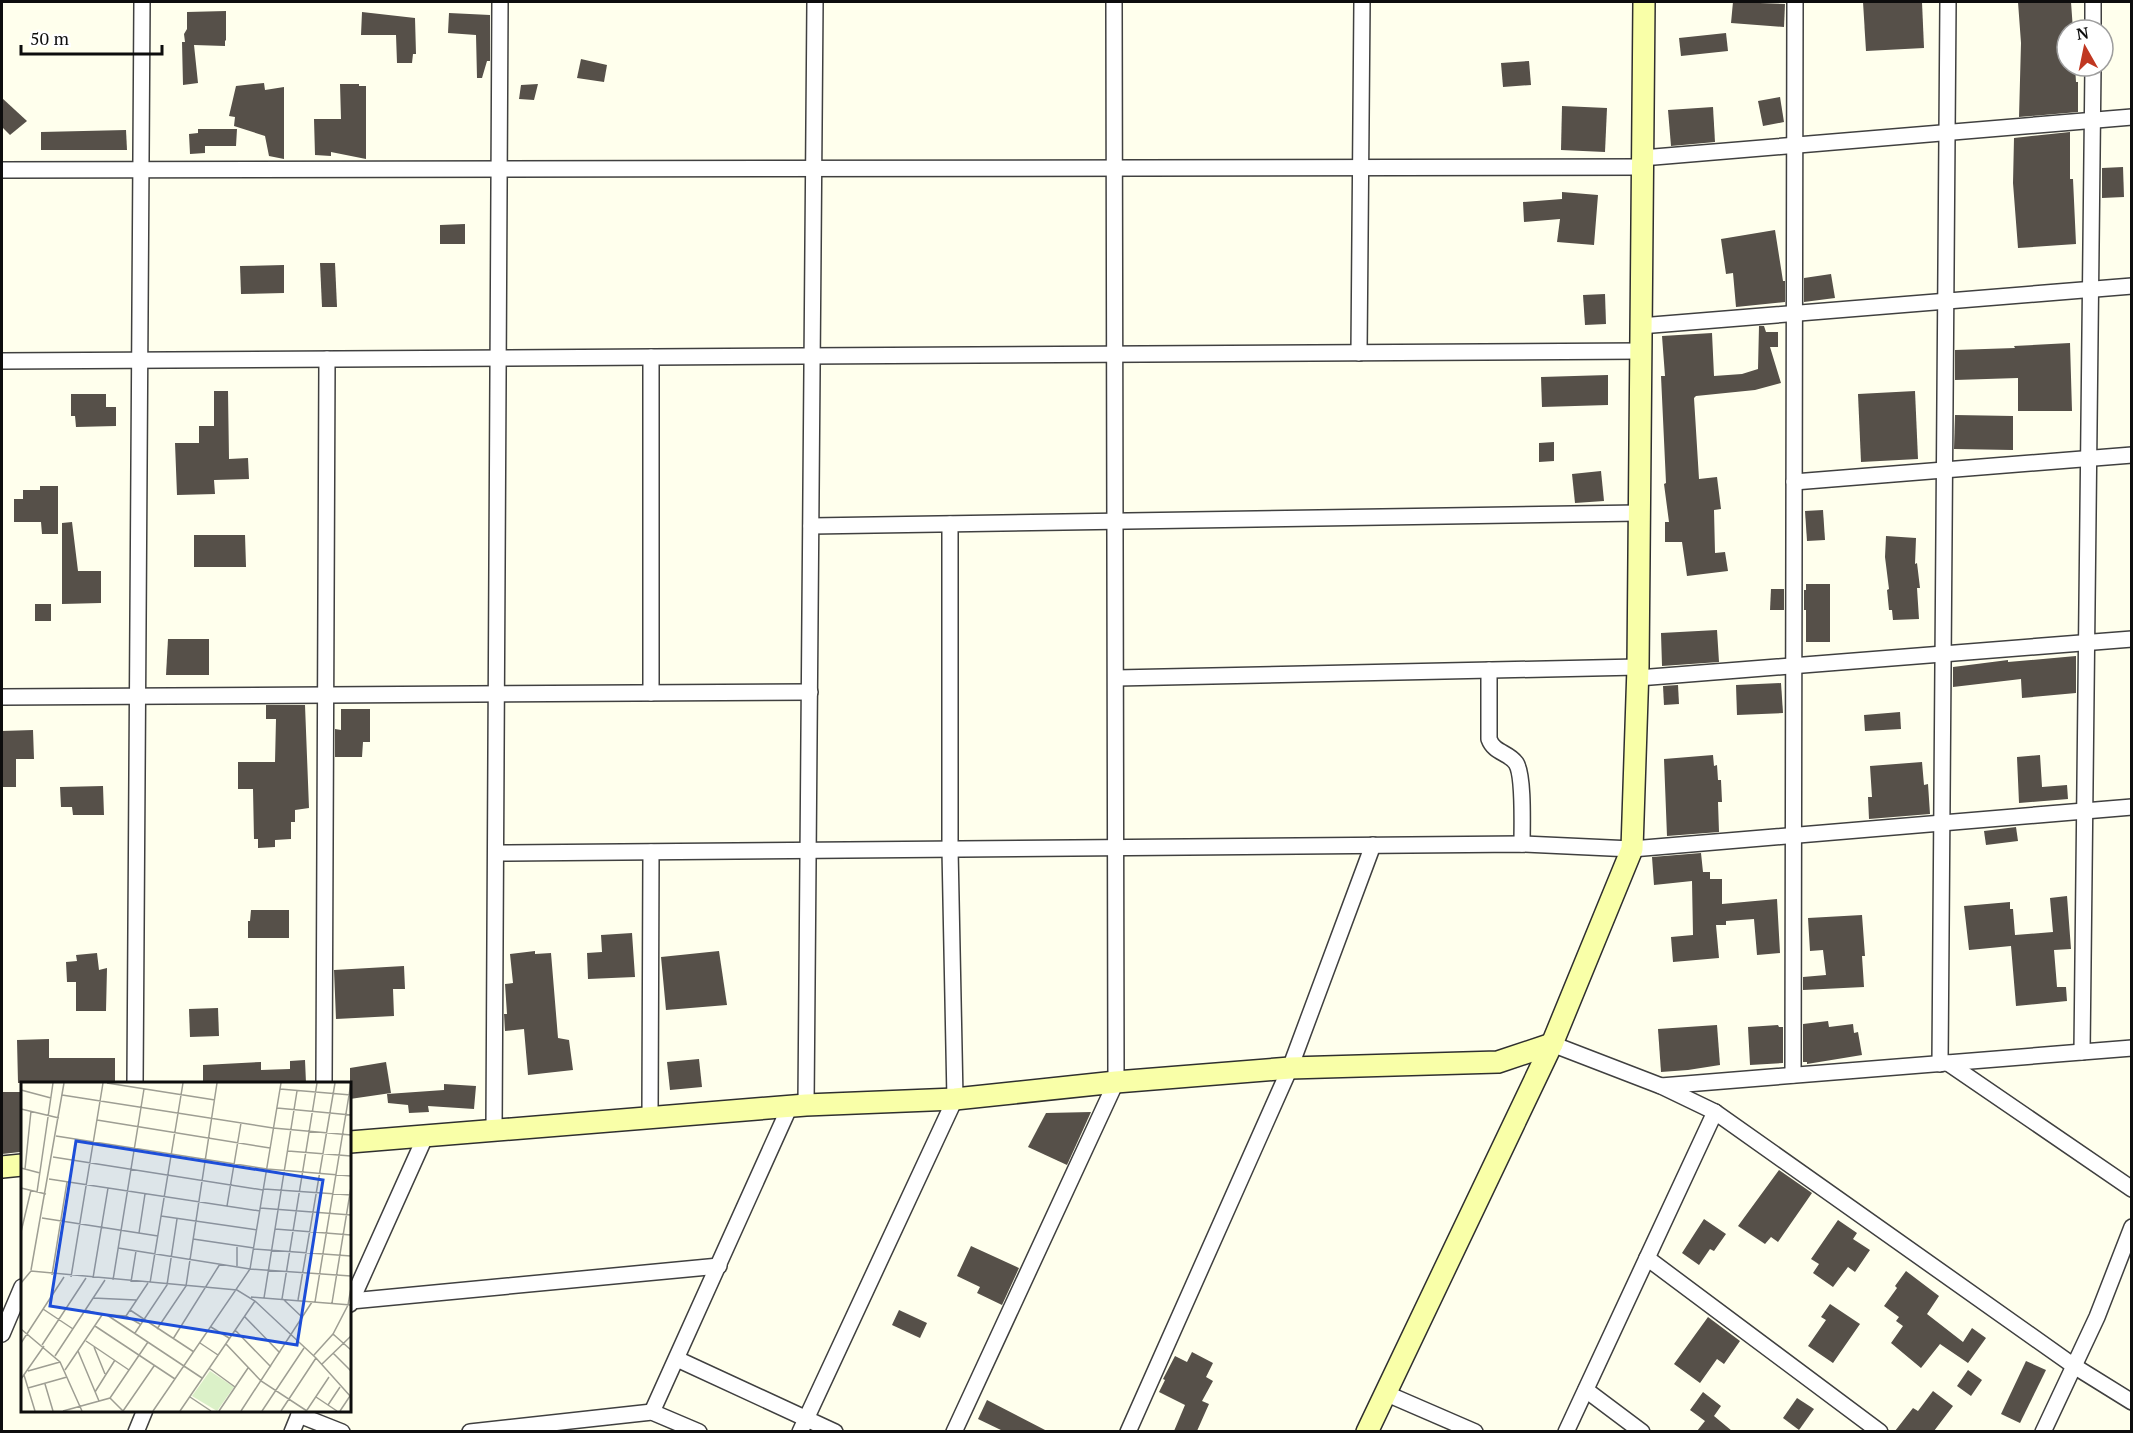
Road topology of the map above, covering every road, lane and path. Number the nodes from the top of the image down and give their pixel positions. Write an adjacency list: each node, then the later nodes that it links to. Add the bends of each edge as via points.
1 (142, 2): 22 (street)
2 (500, 2): 19 (street)
3 (815, 2): 20 (street)
4 (1114, 2): 17 (street)
5 (1362, 2): 18 (street)
6 (1644, 2): 16 (main road)
7 (1795, 2): 15 (street)
8 (1948, 2): 14 (street)
9 (2093, 2): 10 (street)
10 (2093, 18)
11 (2093, 78): 13 (street)
12 (2132, 117): 13 (street)
13 (2092, 121): 14 (street); 24 (street)
14 (1947, 133): 15 (street); 25 (street)
15 (1795, 147): 16 (street); 26 (street)
16 (1642, 163): 18 (street); 27 (main road)
17 (1114, 168): 18 (street); 20 (street); 30 (street)
18 (1360, 168): 29 (street)
19 (500, 169): 20 (street); 22 (street); 33 (street)
20 (814, 169): 31 (street)
21 (2, 170): 22 (street)
22 (141, 170): 35 (street)
23 (2132, 286): 24 (street)
24 (2090, 290): 25 (street); 38 (street)
25 (1945, 302): 26 (street); 39 (street)
26 (1795, 314): 27 (street); 40 (street)
27 (1640, 326): 28 (main road)
28 (1641, 351): 29 (street); 41 (main road)
29 (1359, 353): 30 (street)
30 (1115, 354): 31 (street); 42 (street)
31 (813, 356): 32 (street); 44 (street)
32 (651, 357): 33 (street); 53 (street)
33 (499, 358): 34 (street); 54 (street)
34 (327, 359): 35 (street); 55 (street)
35 (140, 360): 36 (street); 56 (street)
36 (2, 361)
37 (2132, 455): 38 (street)
38 (2088, 459): 39 (street); 46 (street)
39 (1944, 470): 40 (street); 47 (street)
40 (1794, 482): 48 (street)
41 (1639, 513): 42 (street); 50 (main road)
42 (1115, 521): 43 (street); 51 (street)
43 (950, 524): 44 (street); 65 (street)
44 (811, 526): 52 (street)
45 (2132, 639): 46 (street)
46 (2086, 643): 47 (street); 59 (street)
47 (1943, 654): 48 (street); 60 (street)
48 (1794, 666): 50 (street); 61 (street)
49 (1489, 670): 50 (street); 51 (street); 62 (street, via 1489,739 1491,746 1511,757 1520,772)
50 (1638, 673): 66 (main road)
51 (1116, 678): 64 (street)
52 (810, 692): 53 (street); 67 (street)
53 (651, 693): 54 (street)
54 (497, 694): 55 (street); 69 (street)
55 (326, 695): 56 (street); 77 (street)
56 (138, 696): 57 (street); 76 (street)
57 (2, 697)
58 (2132, 807): 59 (street)
59 (2084, 811): 60 (street); 72 (street)
60 (1941, 822): 61 (street); 73 (street)
61 (1793, 834): 66 (street); 75 (street)
62 (1522, 844): 63 (street); 66 (street)
63 (1373, 845): 64 (street); 74 (street)
64 (1116, 848): 65 (street); 78 (street)
65 (950, 849): 67 (street); 80 (street)
66 (1632, 849): 70 (main road)
67 (808, 851): 68 (street); 81 (street)
68 (651, 852): 69 (street); 83 (street)
69 (496, 853): 84 (street)
70 (1552, 1044): 74 (main road, via 1498,1062); 79 (street); 100 (main road)
71 (2132, 1048): 72 (street)
72 (2082, 1052): 73 (street)
73 (1944, 1063): 75 (street); 89 (street)
74 (1290, 1068): 78 (main road); 114 (street)
75 (1793, 1076): 79 (street)
76 (135, 1082)
77 (324, 1082)
78 (1116, 1082): 80 (main road); 113 (street)
79 (1661, 1086): 82 (street)
80 (956, 1099): 81 (main road); 105 (street)
81 (798, 1106): 83 (main road); 92 (street)
82 (1715, 1112): 91 (street); 98 (street)
83 (650, 1116): 84 (main road)
84 (494, 1130): 85 (main road)
85 (426, 1135): 86 (main road); 94 (street)
86 (351, 1142)
87 (21, 1166): 88 (main road)
88 (2, 1167)
89 (2132, 1189)
90 (2132, 1227): 98 (street)
91 (1647, 1258): 99 (street); 119 (street)
92 (718, 1266): 95 (street); 97 (street)
93 (21, 1289): 96 (street)
94 (351, 1301)
95 (351, 1303)
96 (2, 1334)
97 (677, 1359): 104 (street); 105 (street)
98 (2074, 1366): 101 (street); 120 (street)
99 (1586, 1390): 117 (street); 118 (street)
100 (1385, 1393): 115 (main road); 116 (street)
101 (2132, 1402)
102 (145, 1412): 107 (street)
103 (300, 1412): 108 (street); 109 (street)
104 (652, 1412): 106 (street); 111 (street)
105 (803, 1425): 112 (street)
106 (492, 1430): 110 (street)
107 (136, 1431)
108 (292, 1431)
109 (342, 1431)
110 (470, 1431)
111 (699, 1431)
112 (835, 1431)
113 (954, 1431)
114 (1128, 1431)
115 (1367, 1431)
116 (1475, 1431)
117 (1566, 1431)
118 (1642, 1431)
119 (1880, 1431)
120 (2043, 1431)

